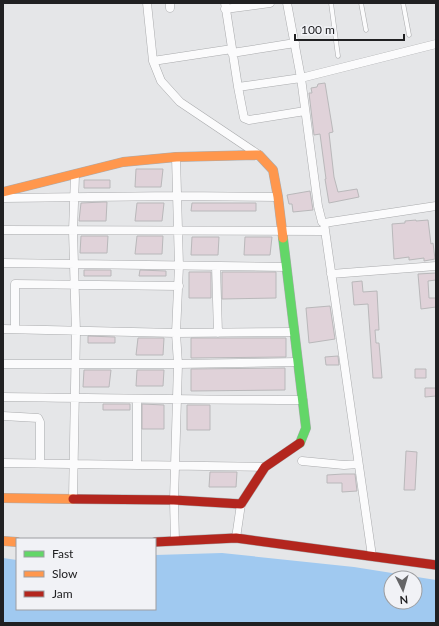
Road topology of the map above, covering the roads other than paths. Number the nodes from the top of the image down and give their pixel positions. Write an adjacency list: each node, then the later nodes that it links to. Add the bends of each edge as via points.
1 (147, 3): 14 (street)
2 (270, 3): 7 (street)
3 (287, 3): 10 (street)
4 (331, 3): 13 (lane)
5 (361, 3): 8 (lane)
6 (404, 3): 9 (lane)
7 (225, 6): 12 (street)
8 (366, 30)
9 (409, 35)
10 (295, 43): 12 (street); 15 (street)
11 (436, 44): 15 (street)
12 (232, 51): 14 (street); 16 (street)
13 (338, 56)
14 (153, 61): 18 (street, via 161,81 180,102)
15 (301, 78): 16 (street); 17 (street)
16 (238, 87): 17 (street, via 244,118 249,120)
17 (305, 111): 27 (street, via 318,206)
18 (258, 155): 19 (street); 23 (street, via 273,170)
19 (176, 157): 20 (street, via 123,162); 22 (street)
20 (75, 175): 21 (street); 25 (street)
21 (3, 192)
22 (177, 196): 23 (street); 25 (street); 30 (street)
23 (278, 197): 31 (street)
24 (3, 198): 25 (street)
25 (74, 198): 29 (street)
26 (436, 206): 27 (street)
27 (324, 227): 31 (street); 38 (street)
28 (3, 230): 29 (street)
29 (73, 230): 30 (street); 33 (street)
30 (178, 231): 31 (street); 34 (street)
31 (283, 231): 37 (street)
32 (3, 263): 33 (street)
33 (74, 264): 34 (street); 39 (street)
34 (179, 266): 35 (street); 40 (street)
35 (216, 266): 37 (street); 46 (street)
36 (436, 266): 38 (street)
37 (286, 268): 44 (street)
38 (331, 274): 61 (street)
39 (75, 284): 40 (street); 42 (street, via 15,284); 43 (street)
40 (179, 286): 45 (street)
41 (3, 329): 42 (street)
42 (15, 329): 43 (street)
43 (76, 332): 45 (street); 49 (street)
44 (294, 332): 46 (street); 47 (street)
45 (176, 333): 46 (street); 50 (street)
46 (218, 333)
47 (297, 362): 50 (street); 55 (street)
48 (3, 364): 49 (street)
49 (75, 364): 50 (street); 52 (street)
50 (178, 364): 54 (street)
51 (3, 397): 52 (street)
52 (74, 398): 53 (street); 60 (street)
53 (137, 399): 54 (street); 62 (street)
54 (178, 400): 55 (street); 63 (street)
55 (303, 400): 64 (street, via 306,428 300,443)
56 (3, 416): 59 (street, via 38,418)
57 (302, 461): 61 (street)
58 (3, 463): 59 (street)
59 (40, 463): 60 (street)
60 (74, 464): 62 (street); 66 (street)
61 (358, 464): 74 (street)
62 (137, 465): 63 (street)
63 (176, 466): 64 (street); 67 (street)
64 (265, 467): 68 (street)
65 (3, 498): 66 (street)
66 (73, 499): 67 (street)
67 (174, 500): 68 (street); 71 (street)
68 (241, 504): 69 (street)
69 (236, 538): 71 (street); 74 (street)
70 (3, 541): 72 (street)
71 (175, 541): 73 (street)
72 (16, 542)
73 (156, 542)
74 (372, 556): 75 (street)
75 (436, 565)

